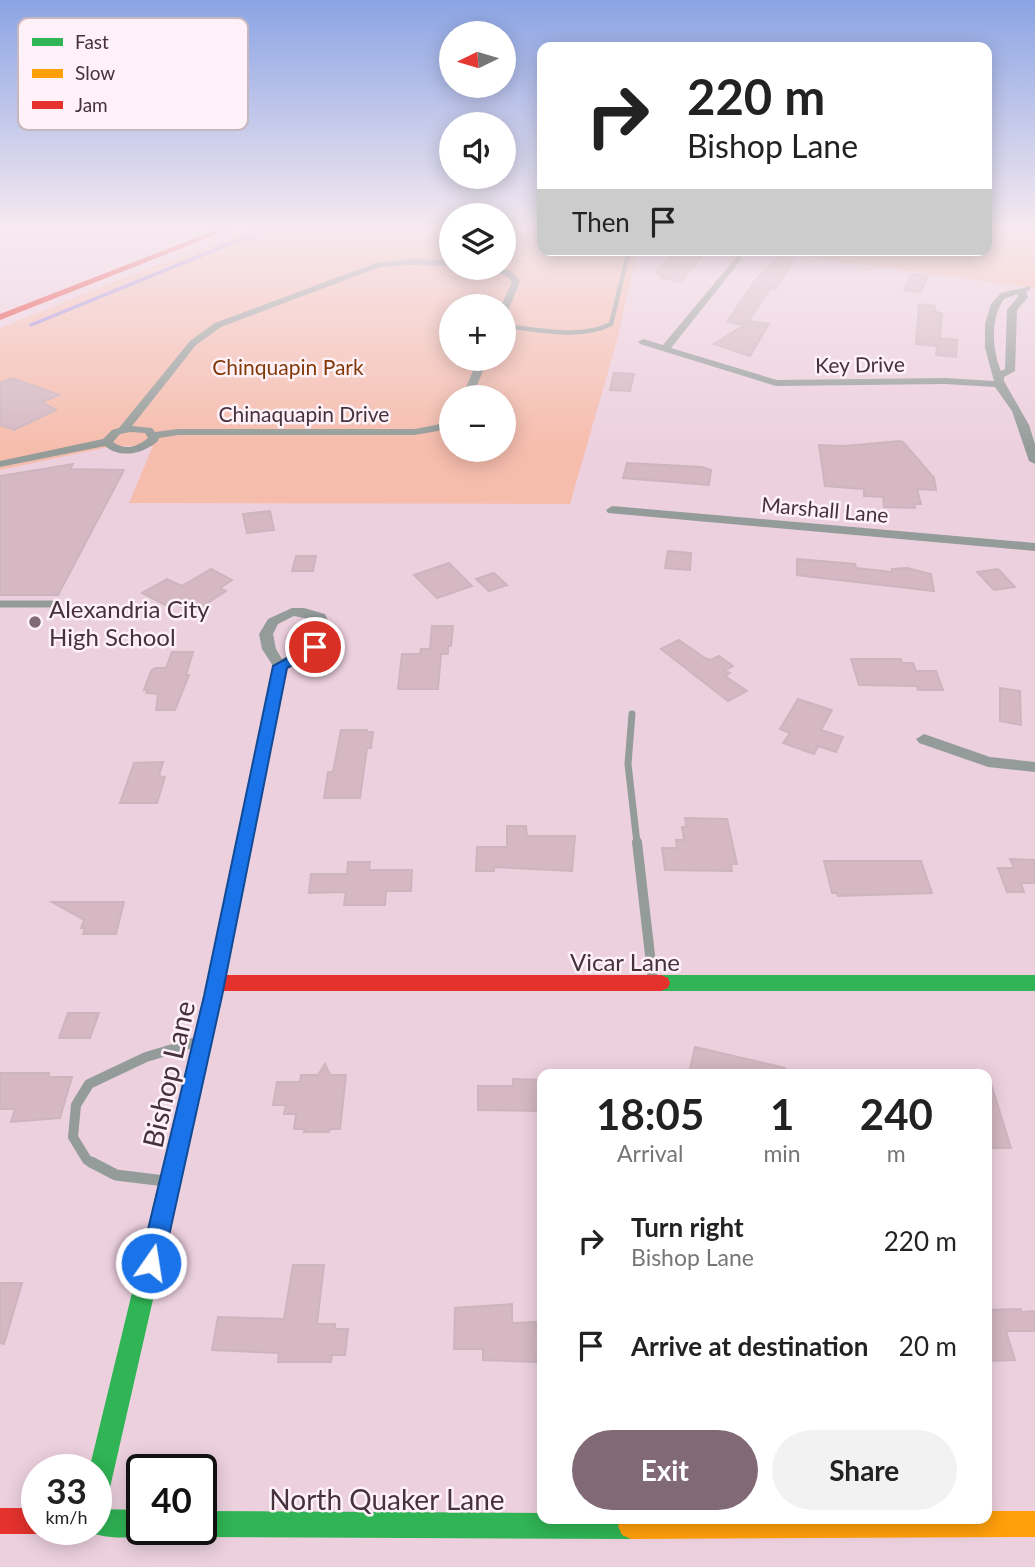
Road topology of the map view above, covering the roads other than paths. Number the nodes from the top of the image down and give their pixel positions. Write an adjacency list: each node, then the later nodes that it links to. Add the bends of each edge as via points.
1 (38, 302): 7 (street)
2 (279, 302): 13 (street, Chinaquapin Drive, via 218,325 193,343)
3 (616, 302): 8 (lane, via 611,324 603,330)
4 (703, 302): 10 (street)
5 (996, 302): 11 (street, via 990,356)
6 (1019, 302): 11 (street, via 1012,310 1010,371)
7 (0, 317)
8 (516, 327)
9 (643, 342): 10 (street, Key Drive)
10 (665, 349): 11 (street, Key Drive, via 776,383)
11 (999, 380): 16 (street, via 1003,395 1014,405)
12 (439, 428): 14 (street, Chinaquapin Drive)
13 (123, 430): 14 (street, Chinaquapin Drive, via 143,429); 15 (street, Chinaquapin Drive)
14 (154, 435): 15 (street, Chinaquapin Drive, via 147,446 134,450 119,450)
15 (107, 442): 17 (street, Chinaquapin Drive)
16 (1035, 461)
17 (0, 464)
18 (612, 510): 19 (street, Marshall Lane)
19 (1035, 547)
20 (0, 604): 21 (lane)
21 (51, 604)
22 (280, 666): 22 (street, via 265,640 266,628 275,618 292,612 320,617 326,627 322,641); 26 (street, Bishop Lane)
23 (632, 715): 27 (lane, via 628,764)
24 (924, 739): 25 (street, via 988,761)
25 (1035, 767)
26 (215, 983): 27 (street, Vicar Lane); 29 (street, Bishop Lane)
27 (653, 984): 28 (street, Vicar Lane)
28 (1035, 984)
29 (202, 1041): 30 (street, Bishop Lane); 30 (lane, via 146,1056 89,1084 76,1105 74,1137 87,1160 116,1175)
30 (170, 1182): 31 (street, Bishop Lane)
31 (105, 1454)
32 (0, 1521): 33 (street)
33 (21, 1521)
34 (217, 1524): 35 (street, North Quaker Lane)
35 (1035, 1524)

